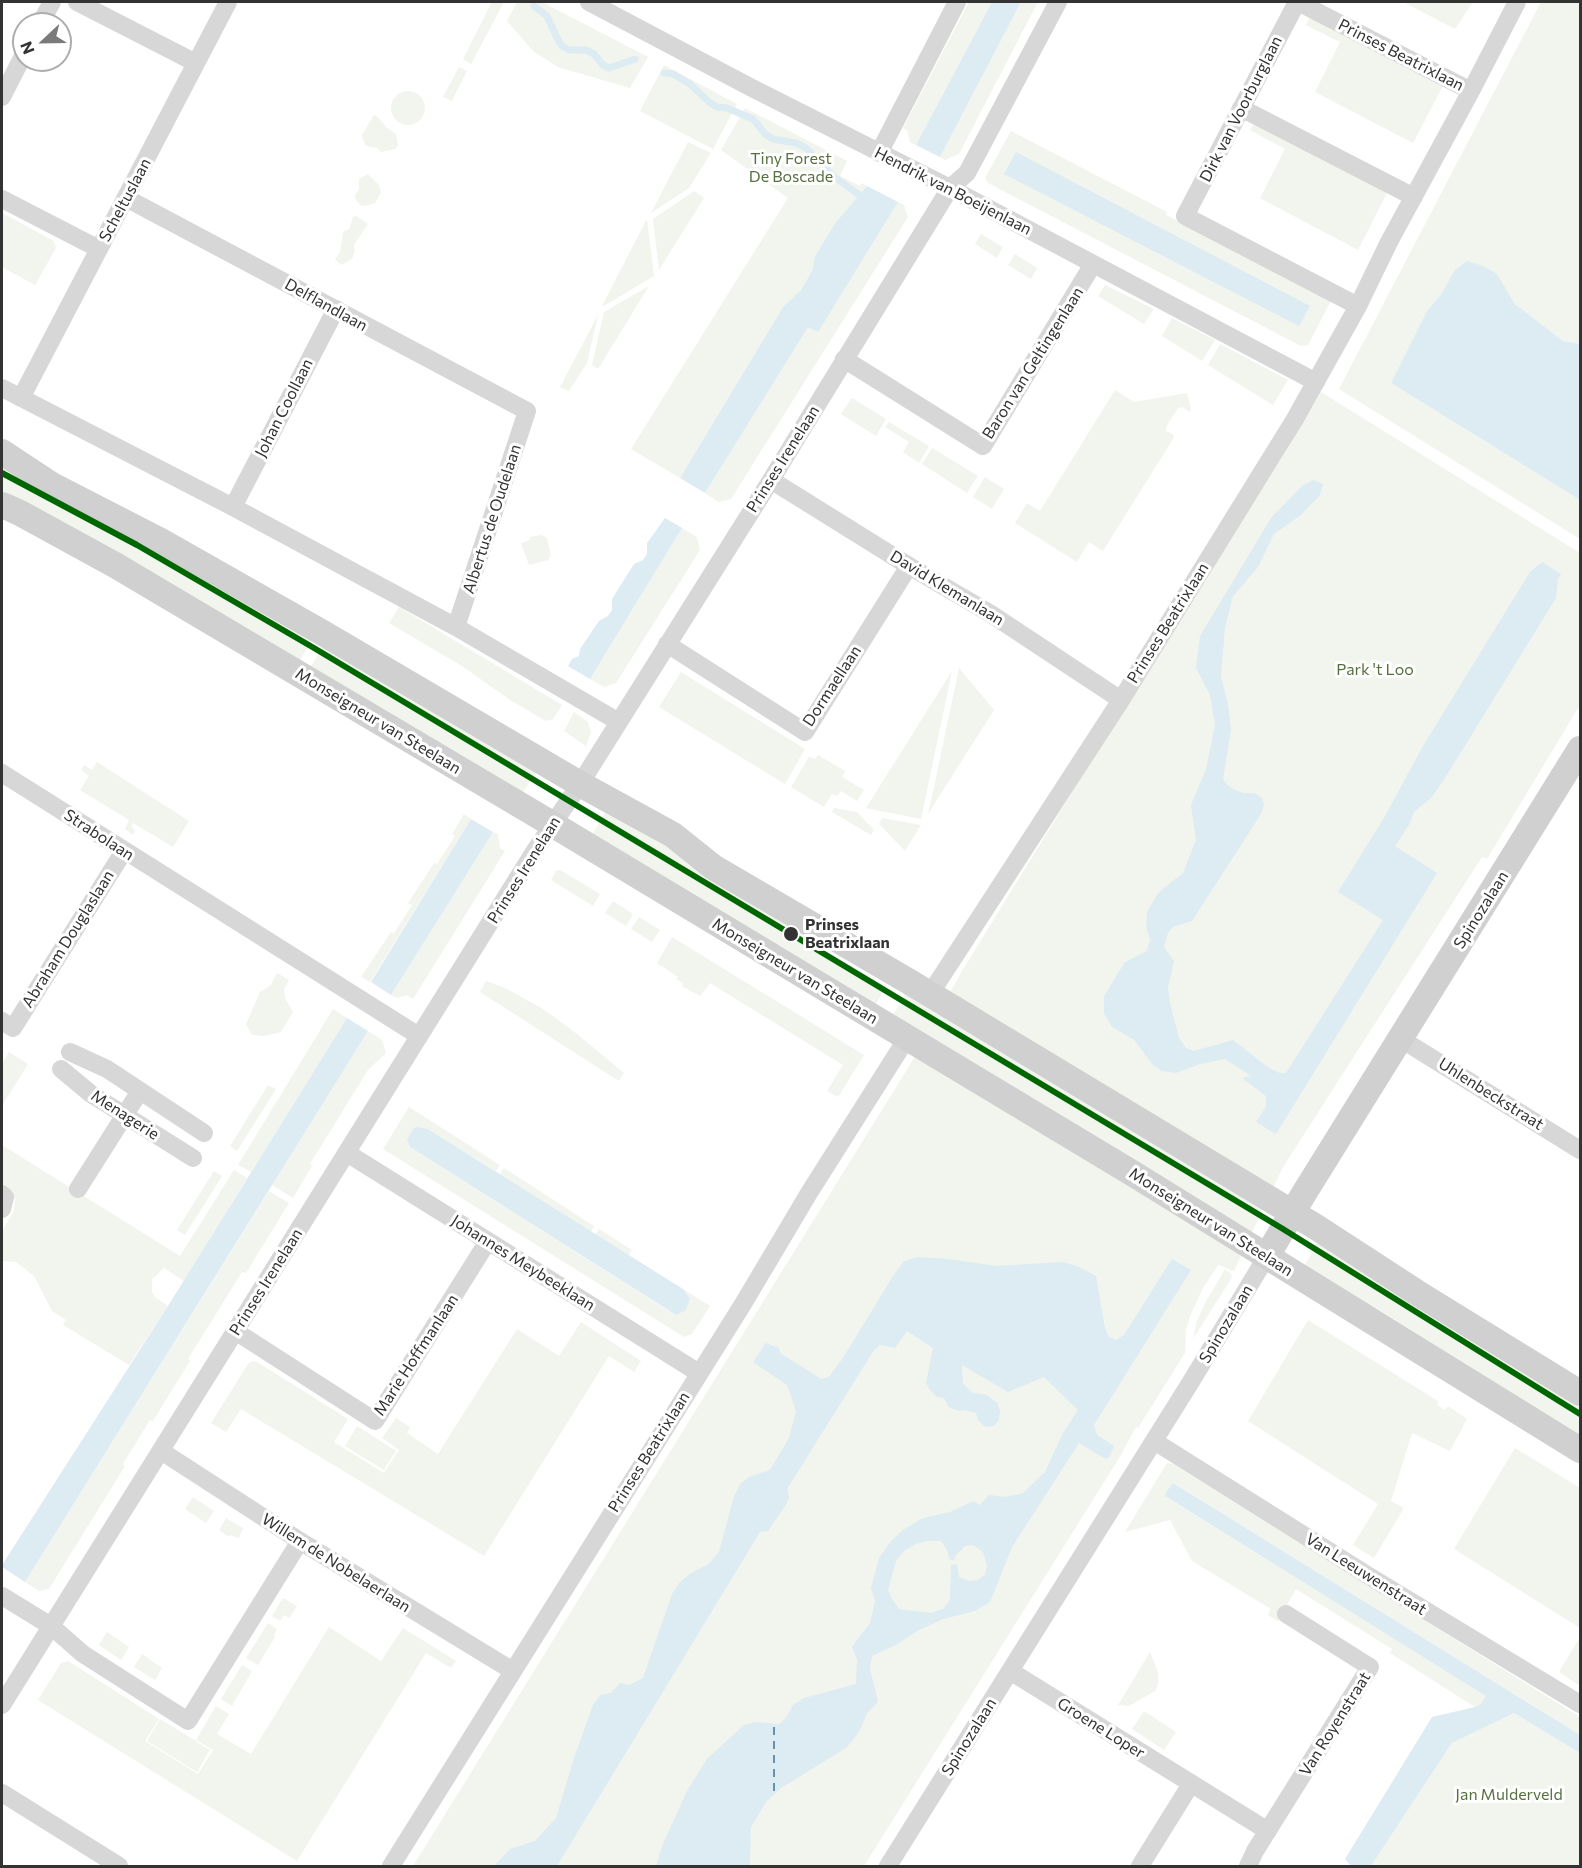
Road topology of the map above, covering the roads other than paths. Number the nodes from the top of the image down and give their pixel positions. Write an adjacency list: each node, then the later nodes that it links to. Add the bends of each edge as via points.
1 (76, 2): 8 (street)
2 (228, 2): 8 (street, Scheltuslaan)
3 (589, 2): 13 (street, Hendrik van Boeijenlaan)
4 (957, 2): 13 (street)
5 (1058, 2): 14 (street, Prinses Irenelaan, via 967,173)
6 (1297, 2): 10 (street, Prinses Beatrixlaan); 12 (street, Dirk van Voorburglaan)
7 (1517, 2): 10 (street, Prinses Beatrixlaan)
8 (196, 63): 17 (street, Scheltuslaan)
9 (15, 72): 11 (street)
10 (1471, 91): 15 (street, Prinses Beatrixlaan)
11 (2, 97)
12 (1241, 108): 15 (street); 20 (street, Dirk van Voorburglaan, via 1185,216)
13 (879, 153): 14 (street, Hendrik van Boeijenlaan)
14 (950, 188): 19 (street, Hendrik van Boeijenlaan); 22 (street, Prinses Irenelaan)
15 (1414, 197): 20 (street, Prinses Beatrixlaan)
16 (2, 198): 18 (street)
17 (126, 198): 18 (street, Scheltuslaan); 21 (street, Delflandlaan)
18 (99, 249): 25 (street, Scheltuslaan)
19 (1094, 264): 22 (street, Baron van Geltingenlaan, via 982,446); 23 (street, Hendrik van Boeijenlaan)
20 (1358, 306): 23 (street, Prinses Beatrixlaan)
21 (336, 309): 26 (street, Delflandlaan); 30 (street, Johan Coollaan)
22 (844, 359): 28 (street, Prinses Irenelaan)
23 (1316, 382): 34 (street, Prinses Beatrixlaan)
24 (2, 388): 25 (street)
25 (21, 398): 30 (street)
26 (528, 411): 32 (street, Albertus de Oudelaan)
27 (2, 453): 38 (main road, via 52,486 161,541)
28 (771, 480): 31 (street, David Klemanlaan); 33 (street, Prinses Irenelaan)
29 (2, 505): 39 (main road, Monseigneur van Steelaan, via 114,565)
30 (233, 507): 32 (street)
31 (909, 566): 33 (street, Dormaellaan, via 805,732); 34 (street, David Klemanlaan, via 991,614)
32 (456, 627): 35 (street)
33 (667, 644): 35 (street, Prinses Irenelaan)
34 (1120, 700): 41 (street, Prinses Beatrixlaan)
35 (619, 722): 38 (street, Prinses Irenelaan)
36 (1581, 749): 45 (main road, Spinozalaan)
37 (2, 773): 40 (street, Strabolaan)
38 (580, 784): 39 (street, Prinses Irenelaan); 41 (main road, via 673,836 713,867)
39 (552, 824): 43 (street, Prinses Irenelaan); 44 (main road, Monseigneur van Steelaan)
40 (124, 850): 42 (street, Abraham Douglaslaan); 43 (street, Strabolaan)
41 (930, 994): 57 (main road)
42 (7, 1024)
43 (419, 1036): 55 (street, Prinses Irenelaan)
44 (907, 1038): 59 (main road, Monseigneur van Steelaan); 61 (street, Prinses Beatrixlaan)
45 (1401, 1039): 54 (street, Uhlenbeckstraat); 57 (main road, Spinozalaan)
46 (70, 1052): 48 (street, Menagerie)
47 (61, 1069): 50 (street, Menagerie)
48 (107, 1069): 49 (street, Menagerie); 50 (street)
49 (140, 1091): 51 (street, Menagerie); 52 (street)
50 (91, 1094): 52 (street, Menagerie)
51 (172, 1112): 53 (street); 53 (street, Menagerie, via 198,1143)
52 (124, 1115): 53 (street, Menagerie); 56 (street)
53 (156, 1136)
54 (1581, 1149)
55 (347, 1153): 58 (street, Johannes Meybeeklaan); 60 (street, Prinses Irenelaan)
56 (78, 1190)
57 (1292, 1213): 59 (main road, Spinozalaan); 62 (main road)
58 (488, 1241): 60 (street, Marie Hoffmanlaan, via 375,1421); 61 (street, Johannes Meybeeklaan)
59 (1267, 1256): 63 (street, Spinozalaan); 64 (main road, Monseigneur van Steelaan)
60 (235, 1331): 65 (street, Prinses Irenelaan)
61 (699, 1373): 70 (street, Prinses Beatrixlaan)
62 (1581, 1393)
63 (1154, 1441): 71 (street, Spinozalaan); 72 (street, Van Leeuwenstraat)
64 (1581, 1450)
65 (161, 1451): 66 (street, Willem de Nobelaerlaan); 69 (street, Prinses Irenelaan)
66 (300, 1541): 69 (street, via 188,1720 83,1654); 70 (street, Willem de Nobelaerlaan)
67 (2, 1596): 69 (street)
68 (1286, 1614): 76 (street, Van Royenstraat, via 1370,1667)
69 (51, 1626): 73 (street, Prinses Irenelaan)
70 (513, 1671): 78 (street, Prinses Beatrixlaan)
71 (1010, 1671): 74 (street, Groene Loper); 79 (street, Spinozalaan)
72 (1581, 1704)
73 (2, 1705)
74 (1191, 1784): 76 (street, Groene Loper); 80 (street)
75 (2, 1793): 77 (street)
76 (1268, 1831): 81 (street, Van Royenstraat)
77 (119, 1866)
78 (391, 1866)
79 (888, 1866)
80 (1140, 1866)
81 (1248, 1866)

